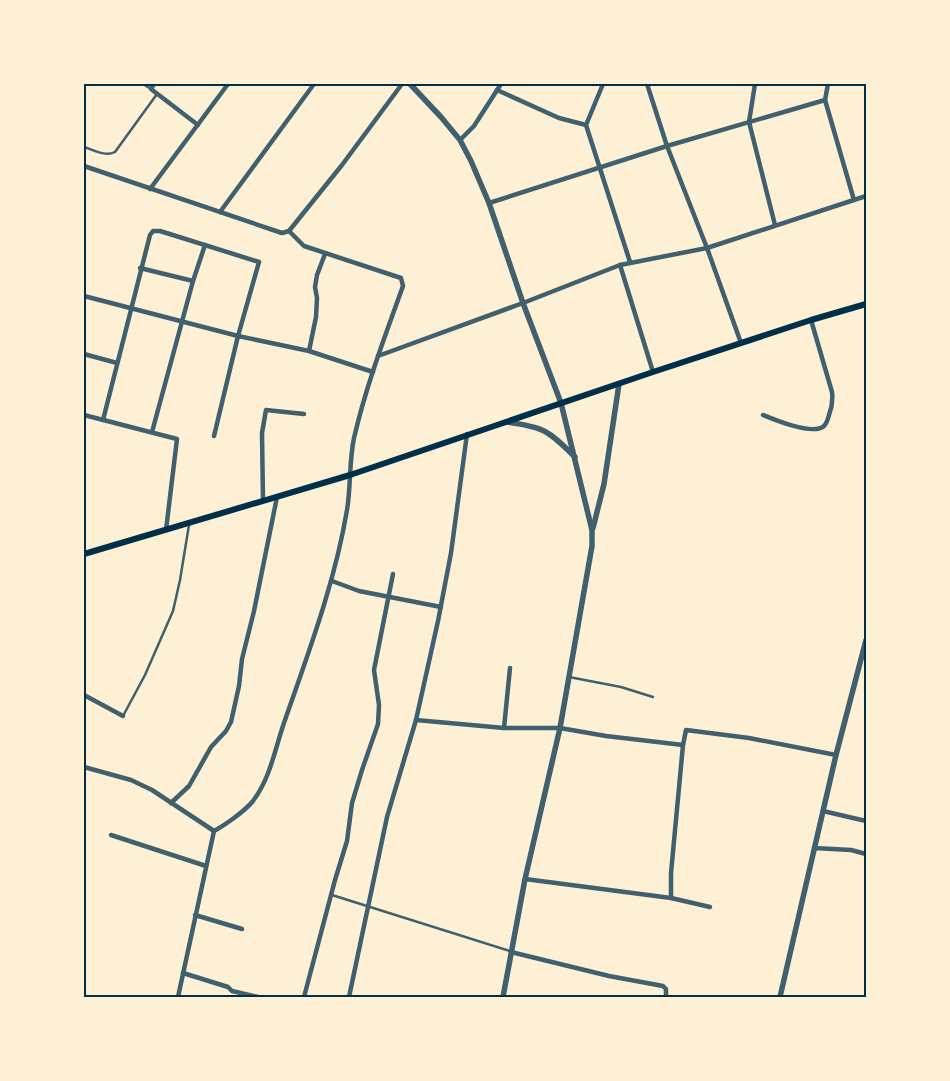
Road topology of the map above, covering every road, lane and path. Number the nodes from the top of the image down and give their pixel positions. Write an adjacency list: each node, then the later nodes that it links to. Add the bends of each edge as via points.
1 (143, 84): 12 (lane)
2 (154, 84): 12 (street)
3 (228, 84): 17 (street)
4 (314, 84): 28 (street)
5 (402, 84): 30 (street)
6 (410, 84): 19 (street)
7 (501, 84): 13 (street)
8 (603, 84): 18 (street)
9 (647, 84): 20 (street)
10 (755, 84): 16 (street)
11 (828, 84): 15 (street)
12 (151, 89): 14 (street)
13 (497, 90): 18 (street, via 559,118); 19 (street, via 474,126)
14 (157, 94): 17 (street); 21 (lane, via 115,152 104,153)
15 (825, 100): 16 (street); 26 (street)
16 (749, 122): 20 (street); 29 (street)
17 (198, 125): 24 (street)
18 (586, 125): 23 (street)
19 (460, 140): 27 (street)
20 (667, 146): 23 (street); 32 (street)
21 (84, 147)
22 (84, 166): 24 (street)
23 (600, 168): 27 (street); 34 (street)
24 (150, 189): 28 (street)
25 (866, 196): 26 (street)
26 (854, 200): 29 (street)
27 (490, 203): 39 (street)
28 (220, 212): 30 (street, via 282,233)
29 (775, 225): 32 (street)
30 (290, 231): 33 (street, via 304,246)
31 (204, 245): 36 (street, via 153,231); 37 (street); 44 (street, via 259,262)
32 (707, 248): 34 (street); 45 (street)
33 (325, 254): 46 (street, via 317,275 316,317); 48 (street, via 401,278 403,286)
34 (630, 262): 35 (street)
35 (620, 265): 39 (street); 51 (street)
36 (140, 268): 37 (street); 41 (street)
37 (193, 281): 43 (street)
38 (84, 296): 41 (street)
39 (523, 303): 48 (street); 53 (street)
40 (866, 304): 42 (main road)
41 (131, 308): 43 (street); 49 (street)
42 (811, 320): 45 (main road); 56 (street, via 832,392 833,402 826,425 814,429 796,427)
43 (182, 322): 44 (street); 59 (street)
44 (238, 336): 46 (street); 61 (street)
45 (741, 343): 51 (main road)
46 (308, 351): 50 (street)
47 (84, 354): 49 (street)
48 (378, 356): 50 (street)
49 (117, 363): 57 (street)
50 (373, 372): 63 (street, via 354,439)
51 (653, 372): 52 (main road)
52 (619, 384): 53 (main road); 68 (street, via 604,484)
53 (561, 403): 58 (main road); 62 (street)
54 (304, 414): 65 (street, via 266,410 262,441)
55 (84, 415): 57 (street)
56 (762, 415)
57 (104, 420): 59 (street)
58 (504, 422): 60 (main road); 62 (street, via 543,429)
59 (152, 432): 67 (street, via 177,439)
60 (467, 434): 63 (main road); 73 (street)
61 (214, 436)
62 (576, 458): 68 (street)
63 (350, 475): 64 (main road); 71 (street, via 348,508)
64 (277, 497): 65 (main road); 86 (street, via 231,722 211,747 189,786)
65 (263, 501): 66 (main road)
66 (189, 523): 67 (main road); 79 (lane, via 174,611)
67 (166, 530): 69 (main road)
68 (592, 530): 76 (street, via 592,546)
69 (84, 554)
70 (393, 574): 72 (street)
71 (332, 582): 72 (street); 89 (street, via 269,774 252,801)
72 (388, 597): 73 (street); 95 (street, via 374,670 378,724 352,803 347,840)
73 (441, 607): 80 (street)
74 (866, 640): 84 (street)
75 (510, 668): 81 (street)
76 (568, 676): 78 (lane, via 621,686); 82 (street)
77 (84, 695): 79 (street)
78 (653, 697)
79 (123, 716)
80 (416, 720): 81 (street); 97 (street, via 387,817)
81 (504, 728): 82 (street)
82 (560, 728): 83 (street); 94 (street)
83 (682, 745): 84 (street, via 686,730); 96 (street)
84 (836, 754): 87 (street)
85 (84, 767): 86 (street, via 131,780)
86 (171, 803): 89 (street)
87 (823, 810): 88 (street); 91 (street)
88 (866, 821)
89 (214, 831): 93 (street)
90 (111, 835): 93 (street)
91 (814, 848): 92 (street); 109 (street)
92 (866, 854)
93 (206, 866): 99 (street)
94 (525, 879): 96 (street); 101 (street)
95 (332, 895): 97 (lane); 105 (street)
96 (671, 898): 98 (street)
97 (368, 907): 101 (lane); 106 (street)
98 (710, 907)
99 (195, 915): 100 (street); 102 (street)
100 (242, 929)
101 (511, 952): 107 (street); 108 (street, via 663,986)
102 (183, 973): 103 (street); 104 (street)
103 (178, 997)
104 (258, 997)
105 (304, 997)
106 (349, 997)
107 (503, 997)
108 (666, 997)
109 (780, 997)

